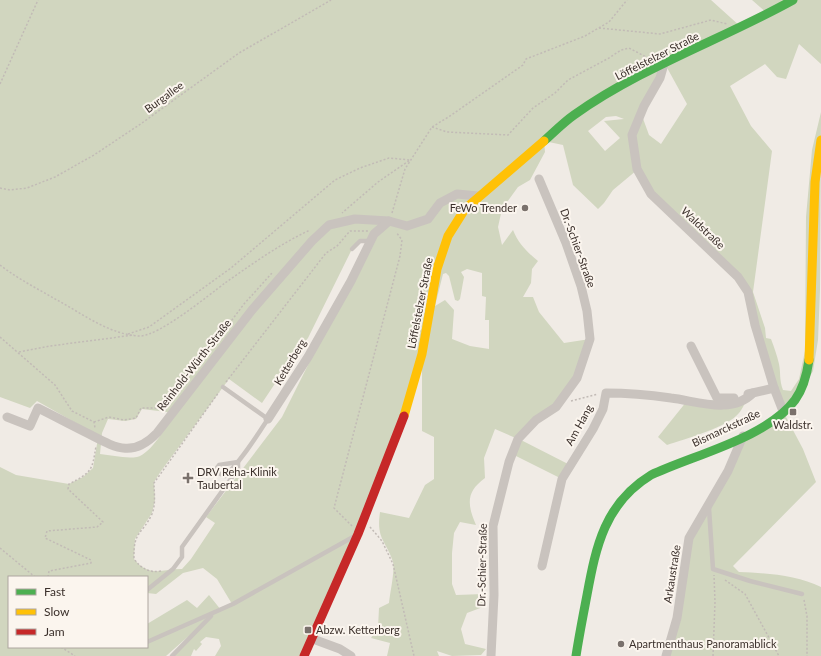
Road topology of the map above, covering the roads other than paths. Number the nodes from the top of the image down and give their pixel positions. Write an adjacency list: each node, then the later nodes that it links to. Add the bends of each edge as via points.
1 (793, 0): 2 (street, Löffelstelzer Straße)
2 (663, 65): 5 (street, Löffelstelzer Straße, via 637,77 574,115); 11 (street, Waldstraße, via 632,135 637,169 651,194 738,278 748,292)
3 (821, 140): 13 (street, Bismarckstraße, via 815,182 809,365 796,398)
4 (539, 179): 28 (street, Dr.-Schier-Straße, via 581,286 590,339 577,378 556,407 536,420 518,439 509,462 493,526 494,596)
5 (478, 196): 6 (street, via 457,194 440,203 428,219 407,226); 18 (street, Löffelstelzer Straße, via 464,209 448,236 437,269 422,354 403,418)
6 (389, 220): 7 (street, Ketterberg); 14 (street, Reinhold-Würth-Straße, via 355,219 329,225 252,310 147,443 138,447 110,446 38,408 30,426)
7 (370, 241): 8 (lane, via 360,241); 15 (street, Ketterberg, via 351,281 308,357)
8 (352, 249)
9 (691, 346): 12 (street, via 717,398)
10 (223, 387): 15 (lane)
11 (774, 388): 12 (street); 13 (street, Waldstraße)
12 (753, 393): 19 (street, Am Hang, via 747,400 718,405 672,398 606,393 603,409 593,430 562,479)
13 (783, 411): 16 (street, Bismarckstraße)
14 (8, 416)
15 (268, 419): 20 (lane, Ketterberg, via 238,462 238,469 182,547 182,558 173,569)
16 (743, 436): 17 (street, Arkaustraße, via 728,471); 29 (street, Bismarckstraße, via 649,476 612,514 595,544)
17 (708, 504): 21 (lane, via 713,569); 30 (street, Arkaustraße, via 690,538 677,618)
18 (359, 534): 22 (lane); 23 (street, Löffelstelzer Straße)
19 (542, 566)
20 (148, 589)
21 (802, 594)
22 (214, 614): 24 (lane); 25 (lane)
23 (313, 638): 26 (street, Löffelstelzer Straße); 27 (street)
24 (148, 642)
25 (172, 656)
26 (304, 656)
27 (351, 656)
28 (491, 656)
29 (576, 656)
30 (666, 656)

